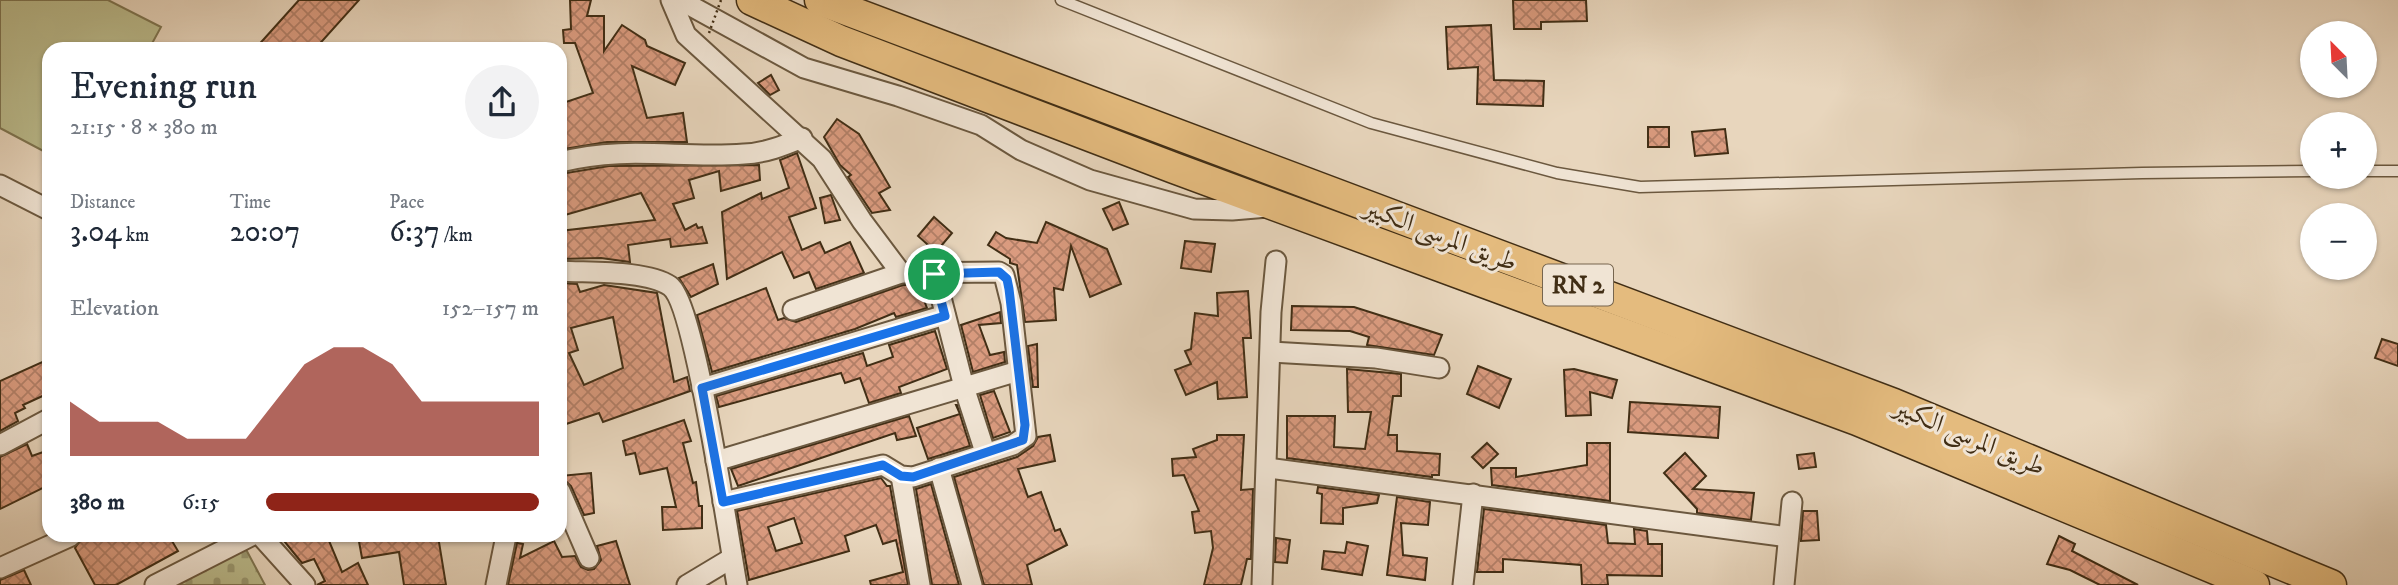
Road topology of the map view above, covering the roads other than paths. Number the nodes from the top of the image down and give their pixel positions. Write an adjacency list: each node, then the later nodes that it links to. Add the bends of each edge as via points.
1 (671, 0): 6 (street, via 686,35)
2 (680, 0): 13 (street, via 804,68 981,125 1090,180 1194,209)
3 (752, 0): 13 (main road, طريق المرسى الكبير / RN 2, via 841,41)
4 (820, 0): 55 (main road, طريق المرسى الكبير / RN 2, via 1894,404)
5 (1061, 0): 8 (lane, via 1371,123 1557,173 1640,187)
6 (802, 138): 7 (street, via 744,154 637,151); 16 (street, via 822,159)
7 (567, 161)
8 (2300, 171)
9 (2377, 171): 10 (lane)
10 (2398, 171)
11 (0, 185): 12 (street)
12 (42, 206)
13 (1278, 206): 54 (main road, طريق المرسى الكبير / RN 2, via 1857,420)
14 (1276, 261): 20 (street)
15 (567, 272): 24 (street, via 657,279 669,285 679,299)
16 (901, 273): 17 (street); 18 (street)
17 (934, 274): 19 (street); 22 (street, via 1004,275)
18 (793, 310)
19 (945, 316): 23 (street); 24 (street)
20 (1271, 352): 21 (street, via 1376,358); 30 (street)
21 (1439, 368)
22 (1018, 371): 23 (street); 27 (street, via 1026,436 1013,445)
23 (964, 387): 27 (street); 28 (street)
24 (702, 388): 28 (street)
25 (42, 423): 26 (street)
26 (0, 445)
27 (985, 452): 29 (street)
28 (716, 461): 33 (street)
29 (939, 468): 31 (street); 50 (street)
30 (1268, 468): 32 (street); 51 (street)
31 (901, 476): 33 (street, via 883,465); 49 (street)
32 (1473, 494): 36 (street); 52 (street)
33 (723, 502): 42 (street)
34 (1792, 502): 36 (street)
35 (567, 507): 41 (street)
36 (1788, 537): 53 (street)
37 (58, 542): 43 (street)
38 (239, 542): 44 (street)
39 (266, 542): 45 (street)
40 (505, 542): 46 (street)
41 (589, 558)
42 (732, 558): 47 (street); 48 (street)
43 (0, 568)
44 (155, 585)
45 (305, 585)
46 (496, 585)
47 (687, 585)
48 (737, 585)
49 (920, 585)
50 (972, 585)
51 (1262, 585)
52 (1463, 585)
53 (1784, 585)
54 (2254, 585)
55 (2331, 585)

